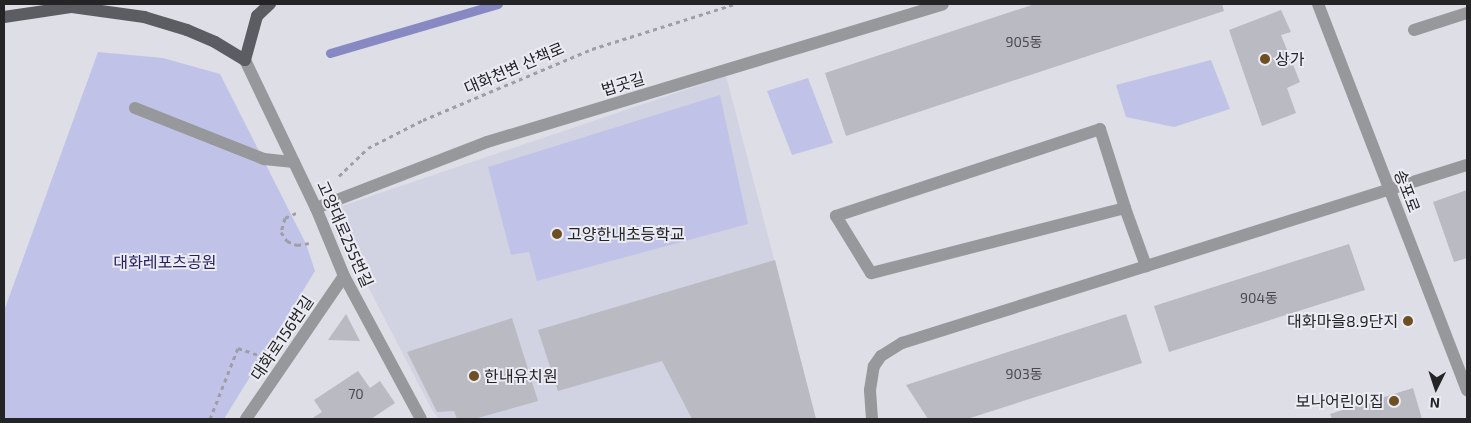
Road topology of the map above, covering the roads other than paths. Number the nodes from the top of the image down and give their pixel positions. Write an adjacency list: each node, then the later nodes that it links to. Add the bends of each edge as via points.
1 (270, 4): 7 (main road, via 256,16)
2 (943, 4): 12 (street, 법곳길, via 487,142)
3 (1318, 4): 11 (street, 송포로)
4 (1467, 13): 6 (street)
5 (4, 17): 7 (main road, via 72,7 144,17 187,30)
6 (1414, 30)
7 (246, 60): 9 (street, 고양대로255번길)
8 (135, 108): 9 (street, via 264,159)
9 (294, 162): 12 (street, 고양대로255번길)
10 (1467, 165): 11 (street)
11 (1389, 189): 14 (street); 16 (street, 송포로)
12 (316, 208): 15 (street, 고양대로255번길)
13 (1125, 208): 13 (street, via 1100,129 836,216 871,273); 14 (street)
14 (1146, 266): 19 (street, via 891,348 874,366 870,390)
15 (344, 276): 17 (street, 대화로156번길); 18 (street, 고양대로255번길)
16 (1467, 390)
17 (246, 419)
18 (421, 419)
19 (872, 419)

